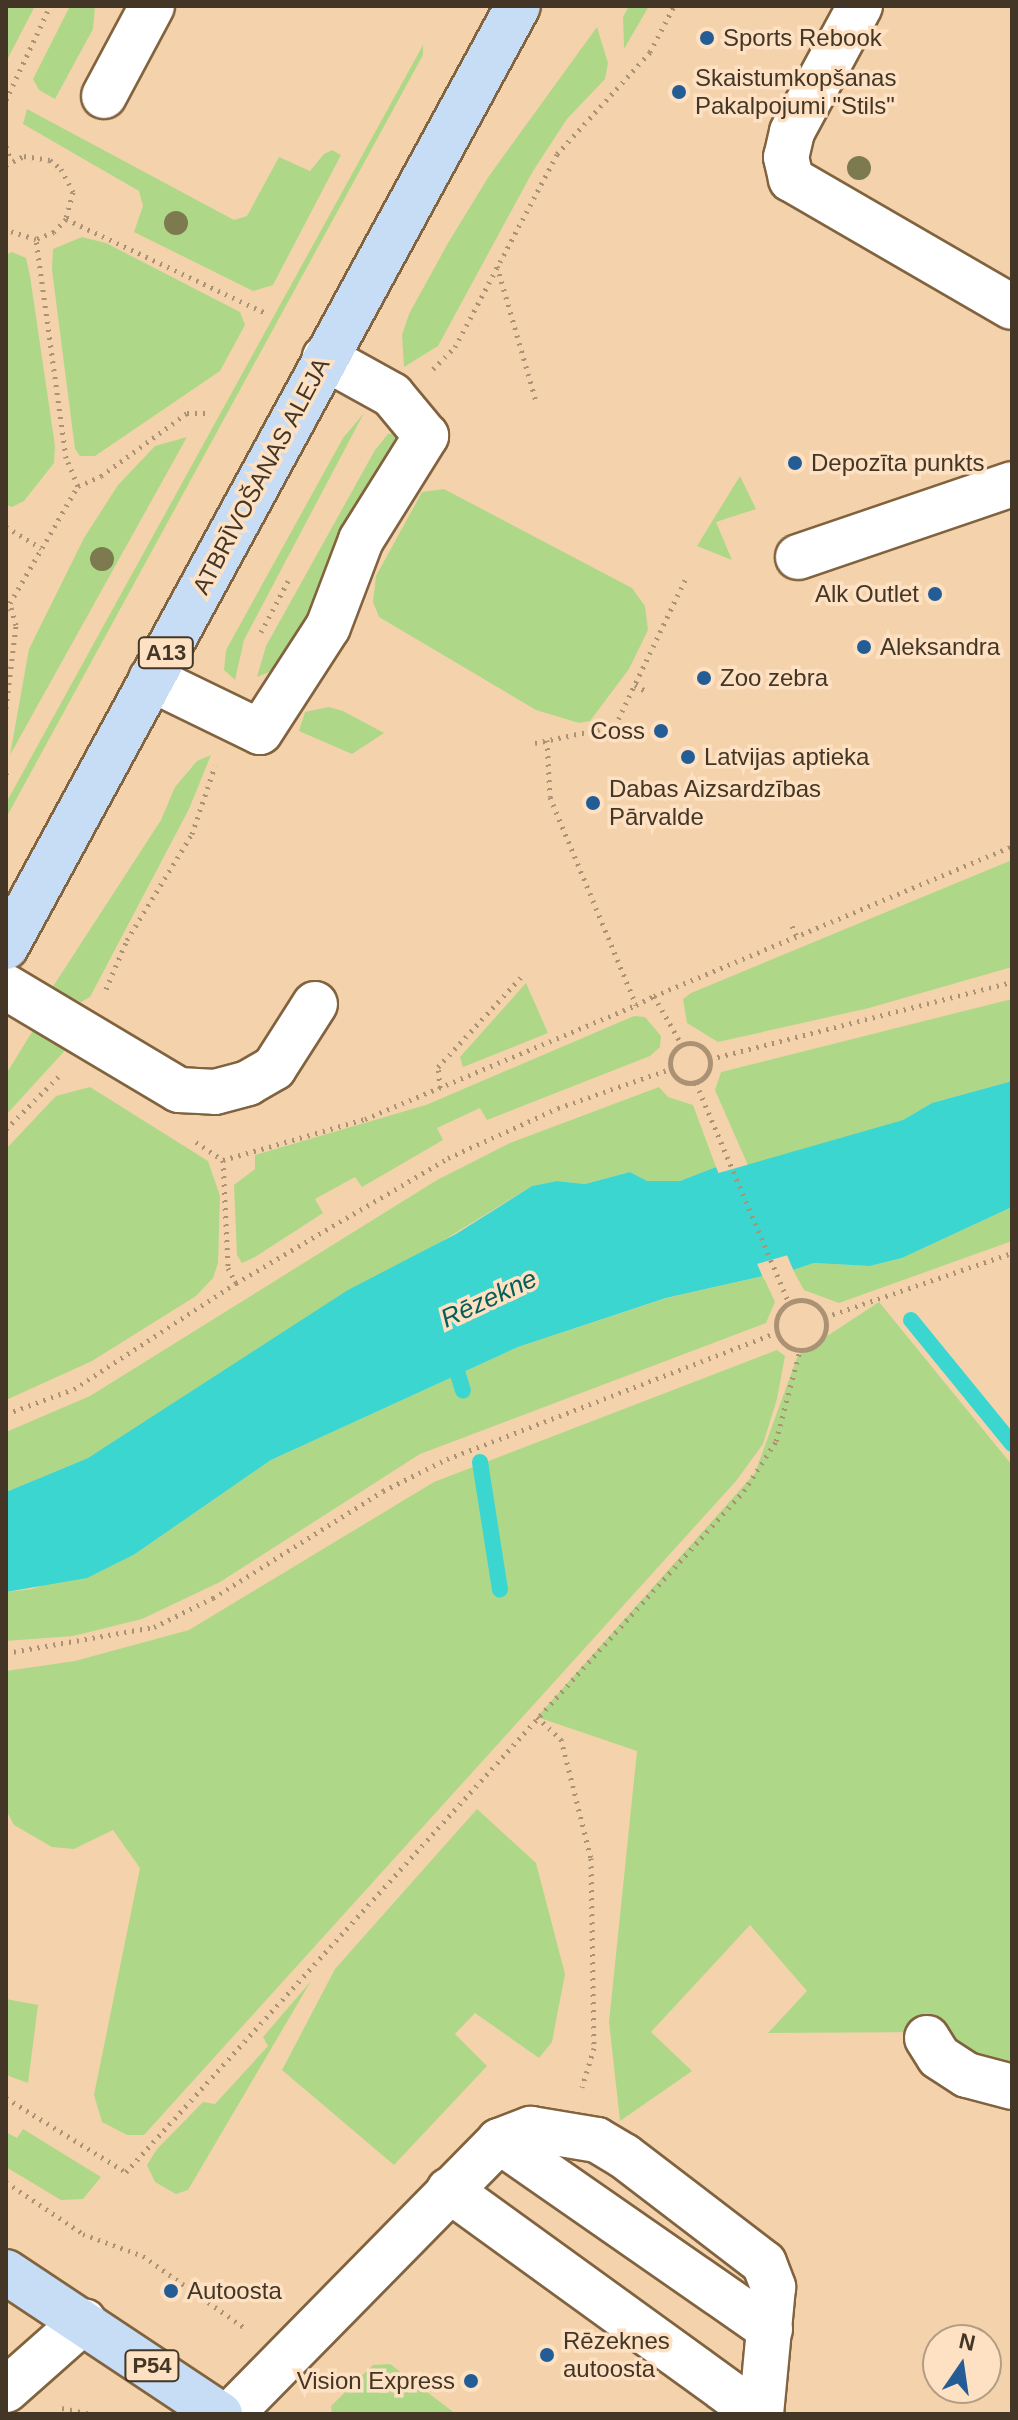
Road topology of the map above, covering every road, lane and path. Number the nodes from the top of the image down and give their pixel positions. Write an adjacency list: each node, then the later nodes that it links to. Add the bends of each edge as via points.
1 (50, 6): 6 (path)
2 (152, 6): 5 (lane)
3 (518, 6): 15 (main road, ATBRĪVOŠANAS ALEJA / A13)
4 (860, 6): 13 (lane, via 792,132 786,157 791,179)
5 (104, 96)
6 (6, 100)
7 (6, 146): 8 (path)
8 (9, 163): 9 (path, via 37,156 61,169 73,192)
9 (66, 219): 11 (path); 14 (path)
10 (6, 231): 11 (path)
11 (36, 239): 19 (path, via 66,458)
12 (497, 266): 16 (path)
13 (1012, 307)
14 (266, 313)
15 (325, 358): 25 (main road, ATBRĪVOŠANAS ALEJA / A13); 25 (lane, via 392,395 426,436 361,540 328,627 260,732)
16 (536, 401)
17 (207, 413): 19 (path, via 187,413 101,476)
18 (1012, 484): 22 (lane)
19 (78, 486): 21 (path)
20 (6, 527): 21 (path)
21 (41, 548): 24 (path)
22 (798, 557)
23 (686, 578): 26 (path)
24 (8, 608): 28 (path, via 16,625)
25 (151, 679): 34 (main road, ATBRĪVOŠANAS ALEJA / A13)
26 (635, 685): 27 (path); 29 (path, via 615,726)
27 (646, 691)
28 (6, 708)
29 (547, 740): 30 (path); 40 (path, via 550,797)
30 (535, 743)
31 (1012, 846): 33 (path)
32 (792, 926): 33 (path)
33 (797, 937): 38 (path)
34 (6, 947)
35 (523, 975): 46 (path, via 438,1067)
36 (1012, 982): 42 (path)
37 (6, 987): 39 (lane, via 179,1090 215,1092 248,1083 274,1068)
38 (654, 996): 40 (path); 41 (path)
39 (315, 1004)
40 (636, 1005): 46 (path)
41 (682, 1045): 42 (path, via 699,1046); 43 (path, via 673,1052)
42 (710, 1059): 45 (path, via 706,1076)
43 (670, 1069): 45 (path, via 683,1083); 49 (path, via 558,1108 448,1158)
44 (64, 1072): 47 (path)
45 (696, 1083): 50 (path)
46 (440, 1088): 49 (path, via 365,1119 223,1160 228,1268)
47 (6, 1129)
48 (1012, 1253): 51 (path)
49 (236, 1283): 54 (path, via 74,1389)
50 (789, 1303): 51 (path, via 811,1301); 52 (path, via 778,1315)
51 (825, 1317): 53 (path, via 821,1340)
52 (777, 1332): 53 (path); 55 (path, via 447,1459 383,1491 213,1598 154,1627)
53 (800, 1350): 56 (path, via 776,1441 744,1491)
54 (6, 1414)
55 (6, 1653)
56 (537, 1717): 59 (path, via 126,2172); 60 (path, via 561,1739 591,1858 594,2048)
57 (927, 2038): 58 (lane, via 939,2057 967,2075)
58 (1012, 2087)
59 (6, 2098)
60 (568, 2133): 61 (lane, via 531,2129); 66 (lane, via 597,2140 624,2156 743,2242 764,2263 773,2287)
61 (499, 2141): 63 (lane); 66 (lane)
62 (6, 2182): 67 (path, via 83,2234 143,2256)
63 (449, 2190): 70 (lane); 71 (lane)
64 (6, 2272): 65 (main road, P54)
65 (84, 2321): 68 (lane); 69 (main road, P54)
66 (770, 2329): 71 (lane)
67 (257, 2338)
68 (6, 2390)
69 (220, 2414)
70 (231, 2414)
71 (759, 2414)

